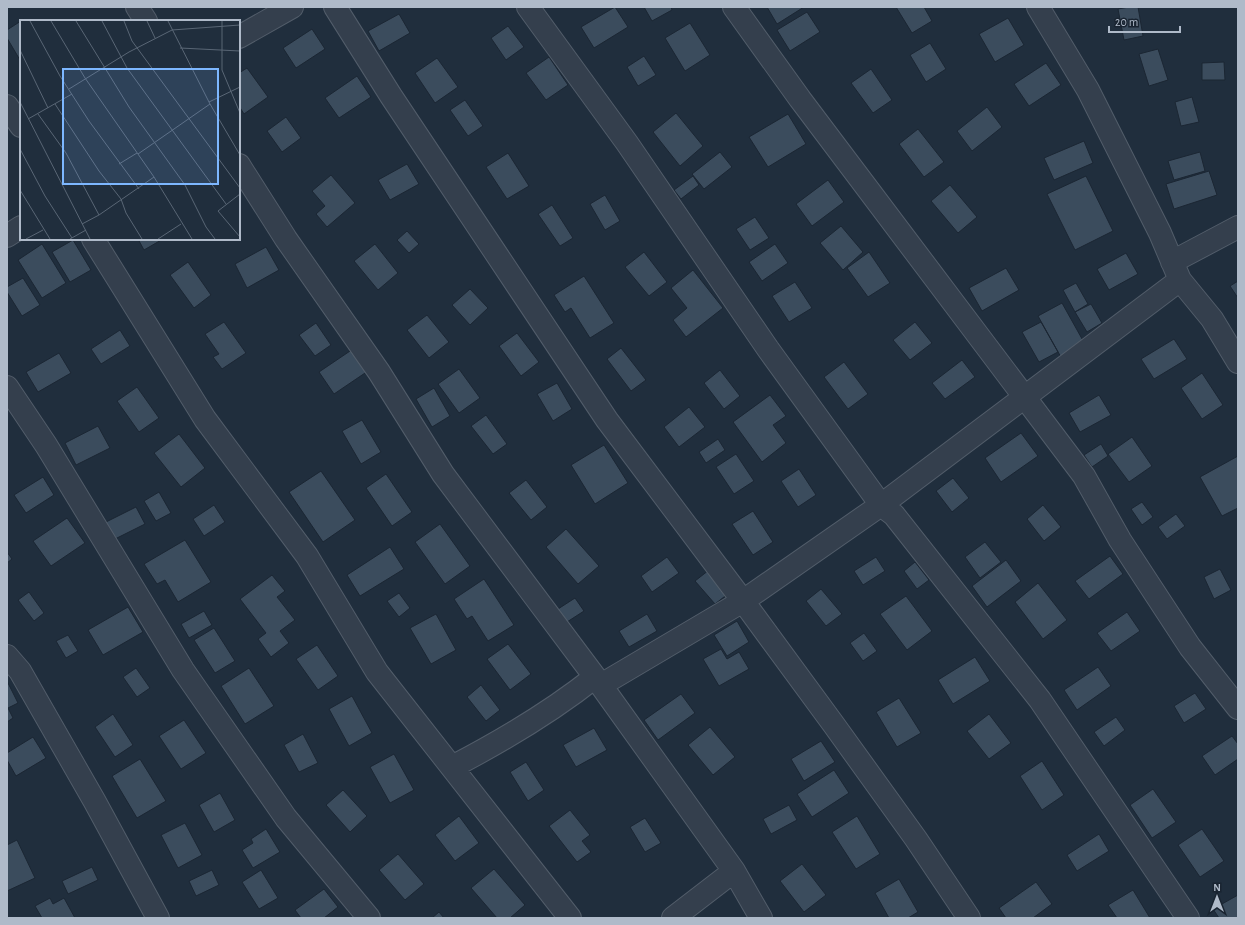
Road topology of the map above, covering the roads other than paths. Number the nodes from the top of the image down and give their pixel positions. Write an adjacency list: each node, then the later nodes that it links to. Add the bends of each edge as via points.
1 (137, 7): 7 (street)
2 (292, 7): 8 (street)
3 (335, 7): 21 (street, via 391,96 607,420)
4 (528, 7): 20 (street, via 627,143 768,349)
5 (734, 7): 19 (street)
6 (1038, 7): 16 (street, via 1088,90)
7 (145, 20)
8 (240, 36)
9 (7, 106): 10 (street)
10 (20, 125)
11 (240, 167): 23 (street, via 286,239 379,372 443,474)
12 (1238, 227): 16 (street)
13 (20, 228): 14 (street)
14 (7, 236)
15 (94, 240): 25 (street, via 205,419 307,556 377,672)
16 (1176, 271): 17 (street, via 1212,319); 19 (street)
17 (1238, 362)
18 (7, 387): 28 (street, via 46,445 183,670 286,818)
19 (1023, 397): 20 (street); 24 (street, via 1084,476 1120,540 1190,647)
20 (881, 505): 21 (street); 33 (street, via 894,515 1040,700)
21 (744, 601): 23 (street); 32 (street, via 916,839)
22 (7, 656): 27 (street, via 24,678)
23 (598, 681): 25 (street, via 490,747); 26 (street)
24 (1238, 708)
25 (452, 766): 29 (street)
26 (734, 871): 30 (street); 31 (street)
27 (158, 918)
28 (369, 918)
29 (570, 918)
30 (673, 918)
31 (761, 918)
32 (969, 918)
33 (1188, 918)

